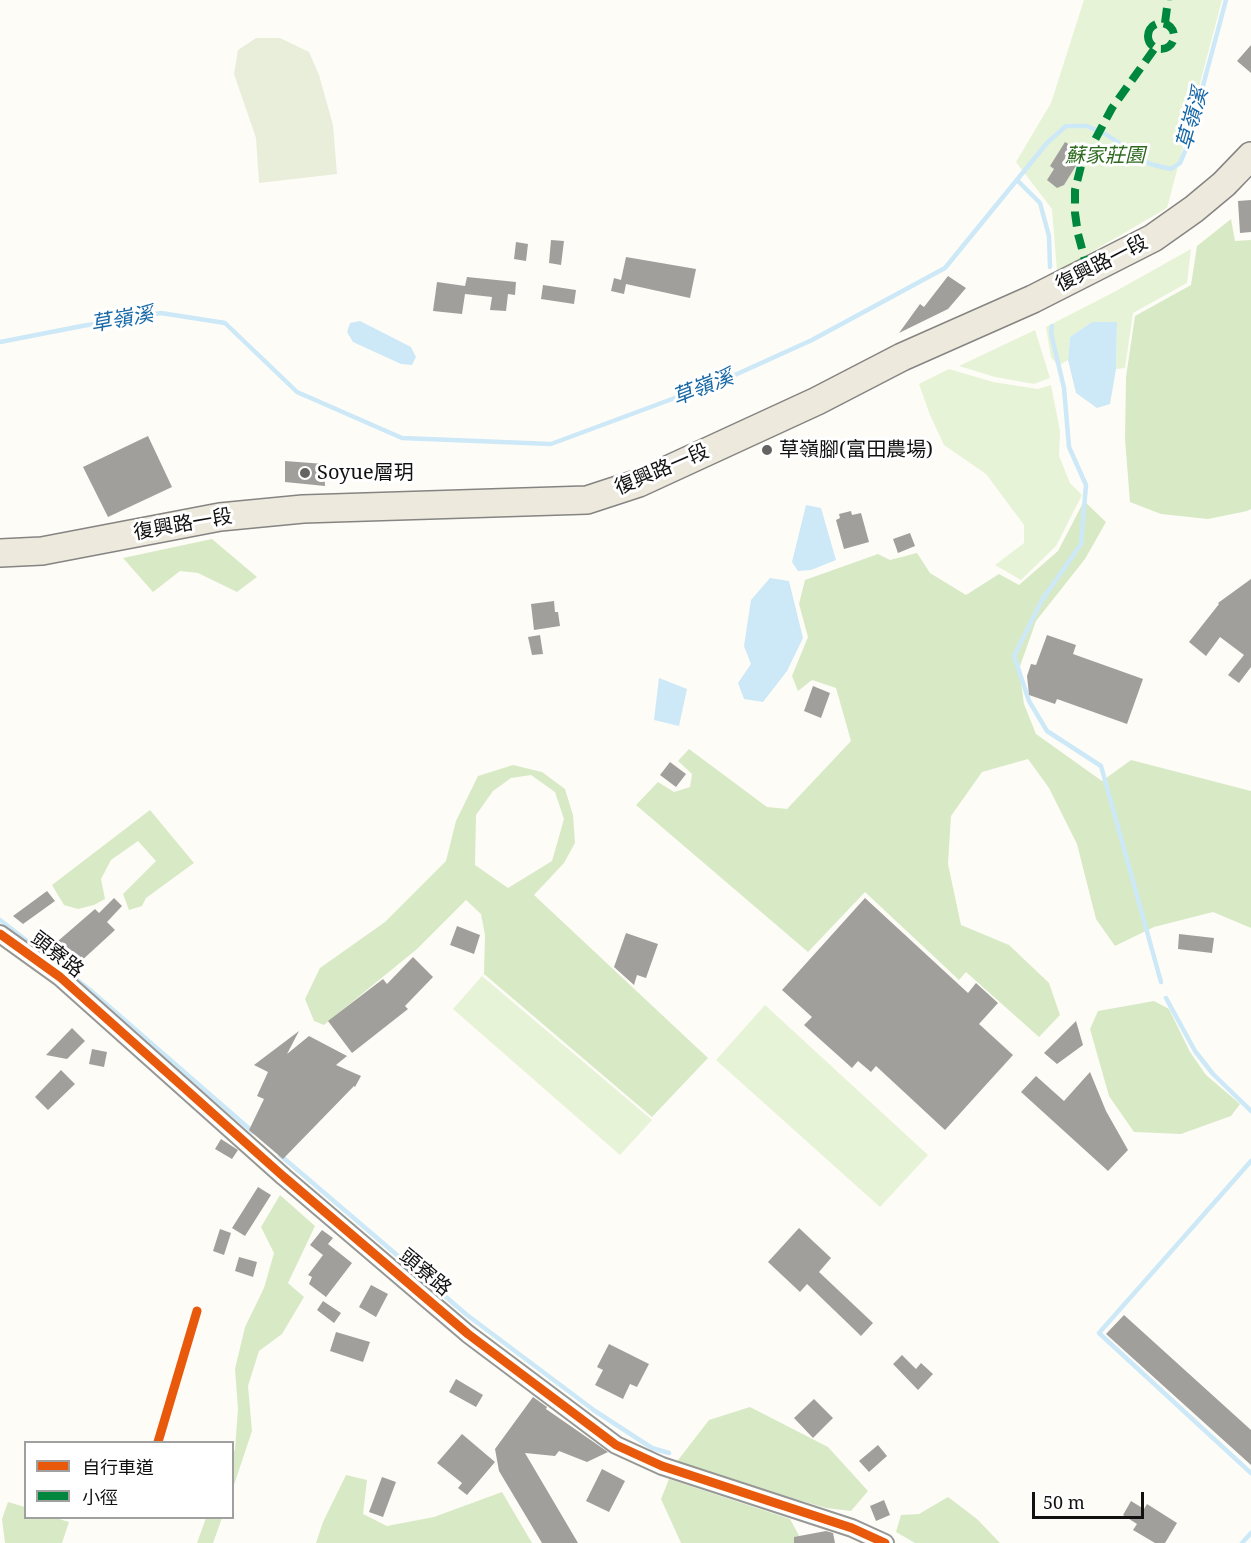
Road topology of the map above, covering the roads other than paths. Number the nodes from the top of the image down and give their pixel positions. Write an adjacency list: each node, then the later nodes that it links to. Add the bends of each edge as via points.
1 (1251, 156): 2 (main road, 復興路一段, via 1224,184 1153,238 1033,299 649,478 587,500 303,509 220,517 42,551)
2 (0, 553)
3 (0, 934): 4 (street, 頭寮路, via 60,977 284,1177 468,1334 616,1445 662,1466 852,1527)
4 (885, 1543)

